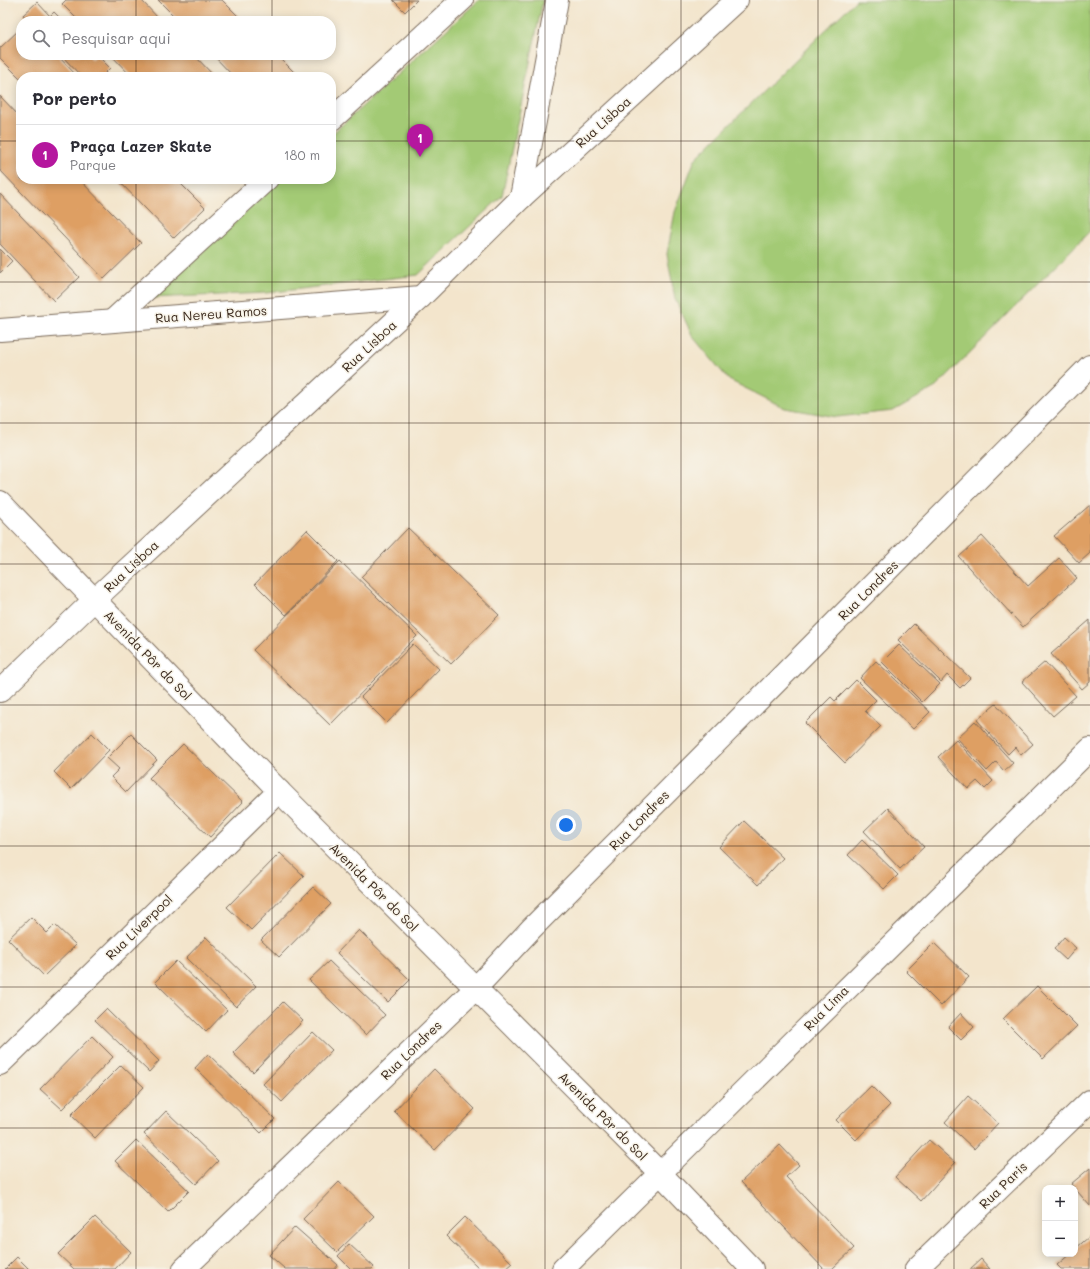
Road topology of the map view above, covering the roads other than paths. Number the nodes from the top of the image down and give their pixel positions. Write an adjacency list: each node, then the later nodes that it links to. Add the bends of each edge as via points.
1 (462, 0): 4 (street)
2 (557, 0): 6 (street)
3 (737, 0): 6 (street, Rua Lisboa)
4 (336, 115)
5 (262, 184): 8 (street)
6 (521, 198): 7 (street, Rua Lisboa)
7 (421, 297): 8 (street, Rua Nereu Ramos); 12 (street, Rua Lisboa)
8 (112, 321): 9 (street, Rua Nereu Ramos)
9 (0, 330)
10 (1090, 366): 16 (street, Rua Londres)
11 (0, 502): 12 (street, Avenida Pôr do Sol)
12 (94, 600): 13 (street, Rua Lisboa); 15 (street, Avenida Pôr do Sol)
13 (0, 691)
14 (1090, 748): 19 (street, Rua Lima)
15 (279, 791): 16 (street, Avenida Pôr do Sol); 17 (street, Rua Liverpool)
16 (475, 989): 19 (street, Avenida Pôr do Sol); 20 (street, Rua Londres)
17 (0, 1064)
18 (1090, 1101): 23 (street, Rua Paris)
19 (660, 1173): 21 (street, Rua Lima); 22 (street, Avenida Pôr do Sol)
20 (184, 1269)
21 (563, 1269)
22 (752, 1269)
23 (916, 1269)

